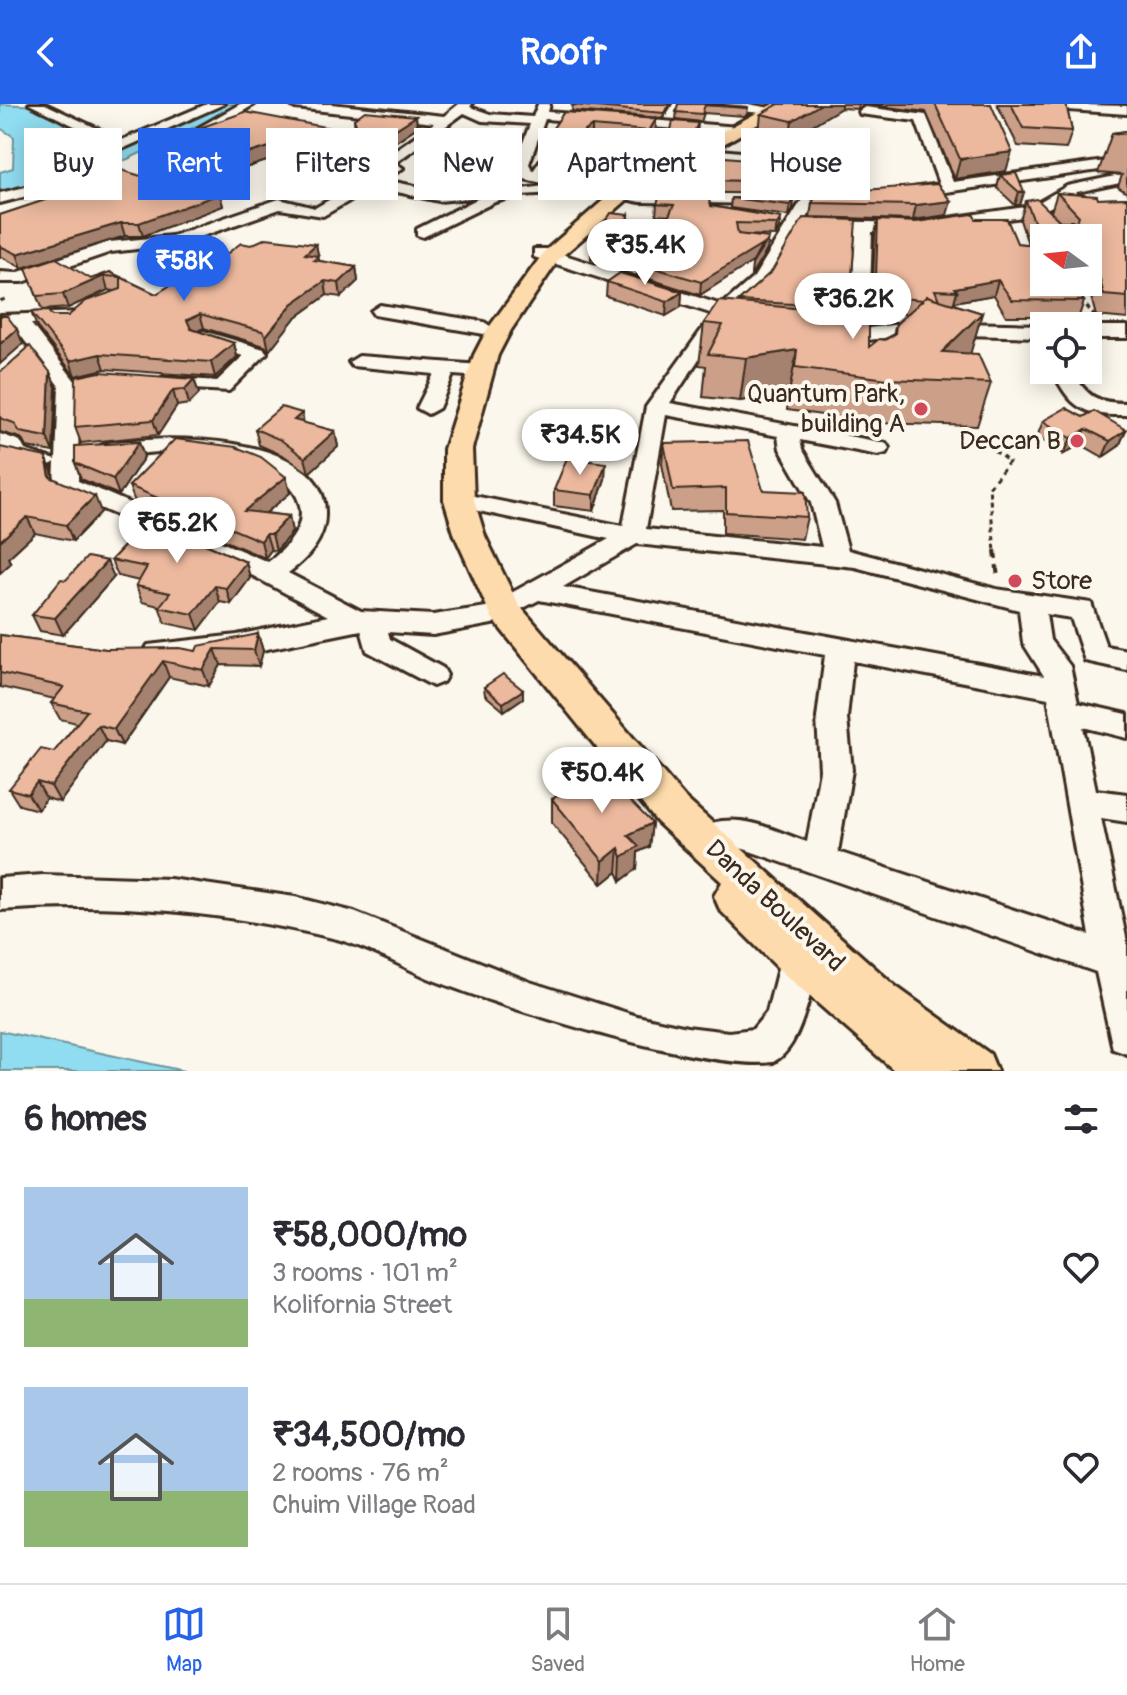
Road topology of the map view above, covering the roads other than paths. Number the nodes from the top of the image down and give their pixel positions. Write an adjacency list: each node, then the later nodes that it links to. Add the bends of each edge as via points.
1 (35, 104): 2 (street, via 122,145)
2 (218, 104)
3 (249, 104): 13 (street)
4 (295, 104): 12 (street)
5 (701, 104): 8 (street)
6 (1039, 104): 9 (street)
7 (464, 107): 11 (street, via 493,120); 12 (street)
8 (776, 107): 14 (main road)
9 (1127, 110)
10 (865, 111): 21 (street, via 921,118)
11 (541, 113): 14 (street); 19 (street, via 522,164 529,176)
12 (444, 120): 16 (street)
13 (202, 128)
14 (734, 130): 15 (main road)
15 (725, 134)
16 (398, 156)
17 (1127, 162): 18 (street)
18 (1104, 166): 20 (street); 21 (street, via 1017,167)
19 (538, 176)
20 (1127, 178): 25 (street, via 1114,187); 33 (street, via 1072,189 1042,215)
21 (947, 185): 24 (street)
22 (725, 190): 32 (street, via 802,200)
23 (24, 192): 26 (street)
24 (891, 195)
25 (1127, 197)
26 (0, 198)
27 (340, 200): 36 (street, via 317,213 279,204 174,241 109,247 17,278)
28 (488, 200): 34 (street)
29 (605, 200): 35 (main road)
30 (676, 200): 31 (street, via 694,209)
31 (736, 215)
32 (786, 223): 33 (street); 39 (street, via 761,280)
33 (864, 229): 37 (street)
34 (423, 232)
35 (546, 254): 39 (street); 40 (main road)
36 (0, 277)
37 (861, 291)
38 (380, 311): 40 (street)
39 (725, 312): 46 (street)
40 (501, 315): 56 (main road)
41 (76, 316): 42 (street)
42 (10, 322): 53 (street)
43 (1030, 332): 49 (street, via 941,334 916,328 869,348)
44 (1102, 332): 45 (street)
45 (1127, 332)
46 (707, 333): 47 (street); 59 (street)
47 (731, 334)
48 (203, 337): 57 (street, via 257,353 222,387)
49 (814, 341)
50 (1102, 342): 51 (street)
51 (1127, 342)
52 (392, 344): 56 (street)
53 (37, 345): 54 (street); 66 (street, via 75,377)
54 (17, 362)
55 (359, 362): 56 (street)
56 (466, 375): 60 (street); 65 (main road)
57 (142, 381)
58 (1068, 384): 61 (street, via 1083,405)
59 (657, 407): 62 (street); 68 (street)
60 (428, 408)
61 (1127, 409)
62 (788, 431): 64 (street); 69 (street, via 791,449 823,503)
63 (0, 441): 66 (street, via 12,446 16,455)
64 (878, 448)
65 (450, 449): 67 (main road, Danda Boulevard); 73 (main road, via 441,505 460,555)
66 (65, 460): 70 (street, via 66,485 72,490); 70 (street, via 143,447 210,446 245,451 286,470 309,489 315,506 302,546)
67 (459, 500): 68 (street); 73 (main road, Danda Boulevard)
68 (633, 536): 69 (street); 71 (street)
69 (837, 557): 72 (street, via 996,598)
70 (270, 574): 74 (street)
71 (539, 591): 73 (street); 75 (street)
72 (1031, 602): 77 (street, via 1082,610 1095,654); 79 (street, via 1037,643 1056,666)
73 (498, 612): 74 (street, via 433,625); 83 (main road, Danda Boulevard, via 671,810); 86 (main road, via 639,798)
74 (365, 621): 76 (street, via 237,645); 78 (street, via 377,644)
75 (840, 648): 79 (street); 84 (street, via 832,718 836,770)
76 (137, 651)
77 (1127, 660)
78 (433, 675)
79 (1063, 701): 80 (street); 81 (street)
80 (1127, 726)
81 (1082, 802): 82 (street); 87 (street)
82 (1127, 808)
83 (704, 840): 84 (street, via 720,832 744,835); 86 (main road, Danda Boulevard)
84 (820, 860): 87 (street)
85 (0, 894): 86 (street, via 95,889 219,899 342,924 575,1020 641,1043 691,1053 736,1055 762,1048 777,1033)
86 (801, 942): 89 (main road); 90 (main road, Danda Boulevard)
87 (1120, 960): 88 (street)
88 (1127, 1035)
89 (931, 1071)
90 (973, 1071)

